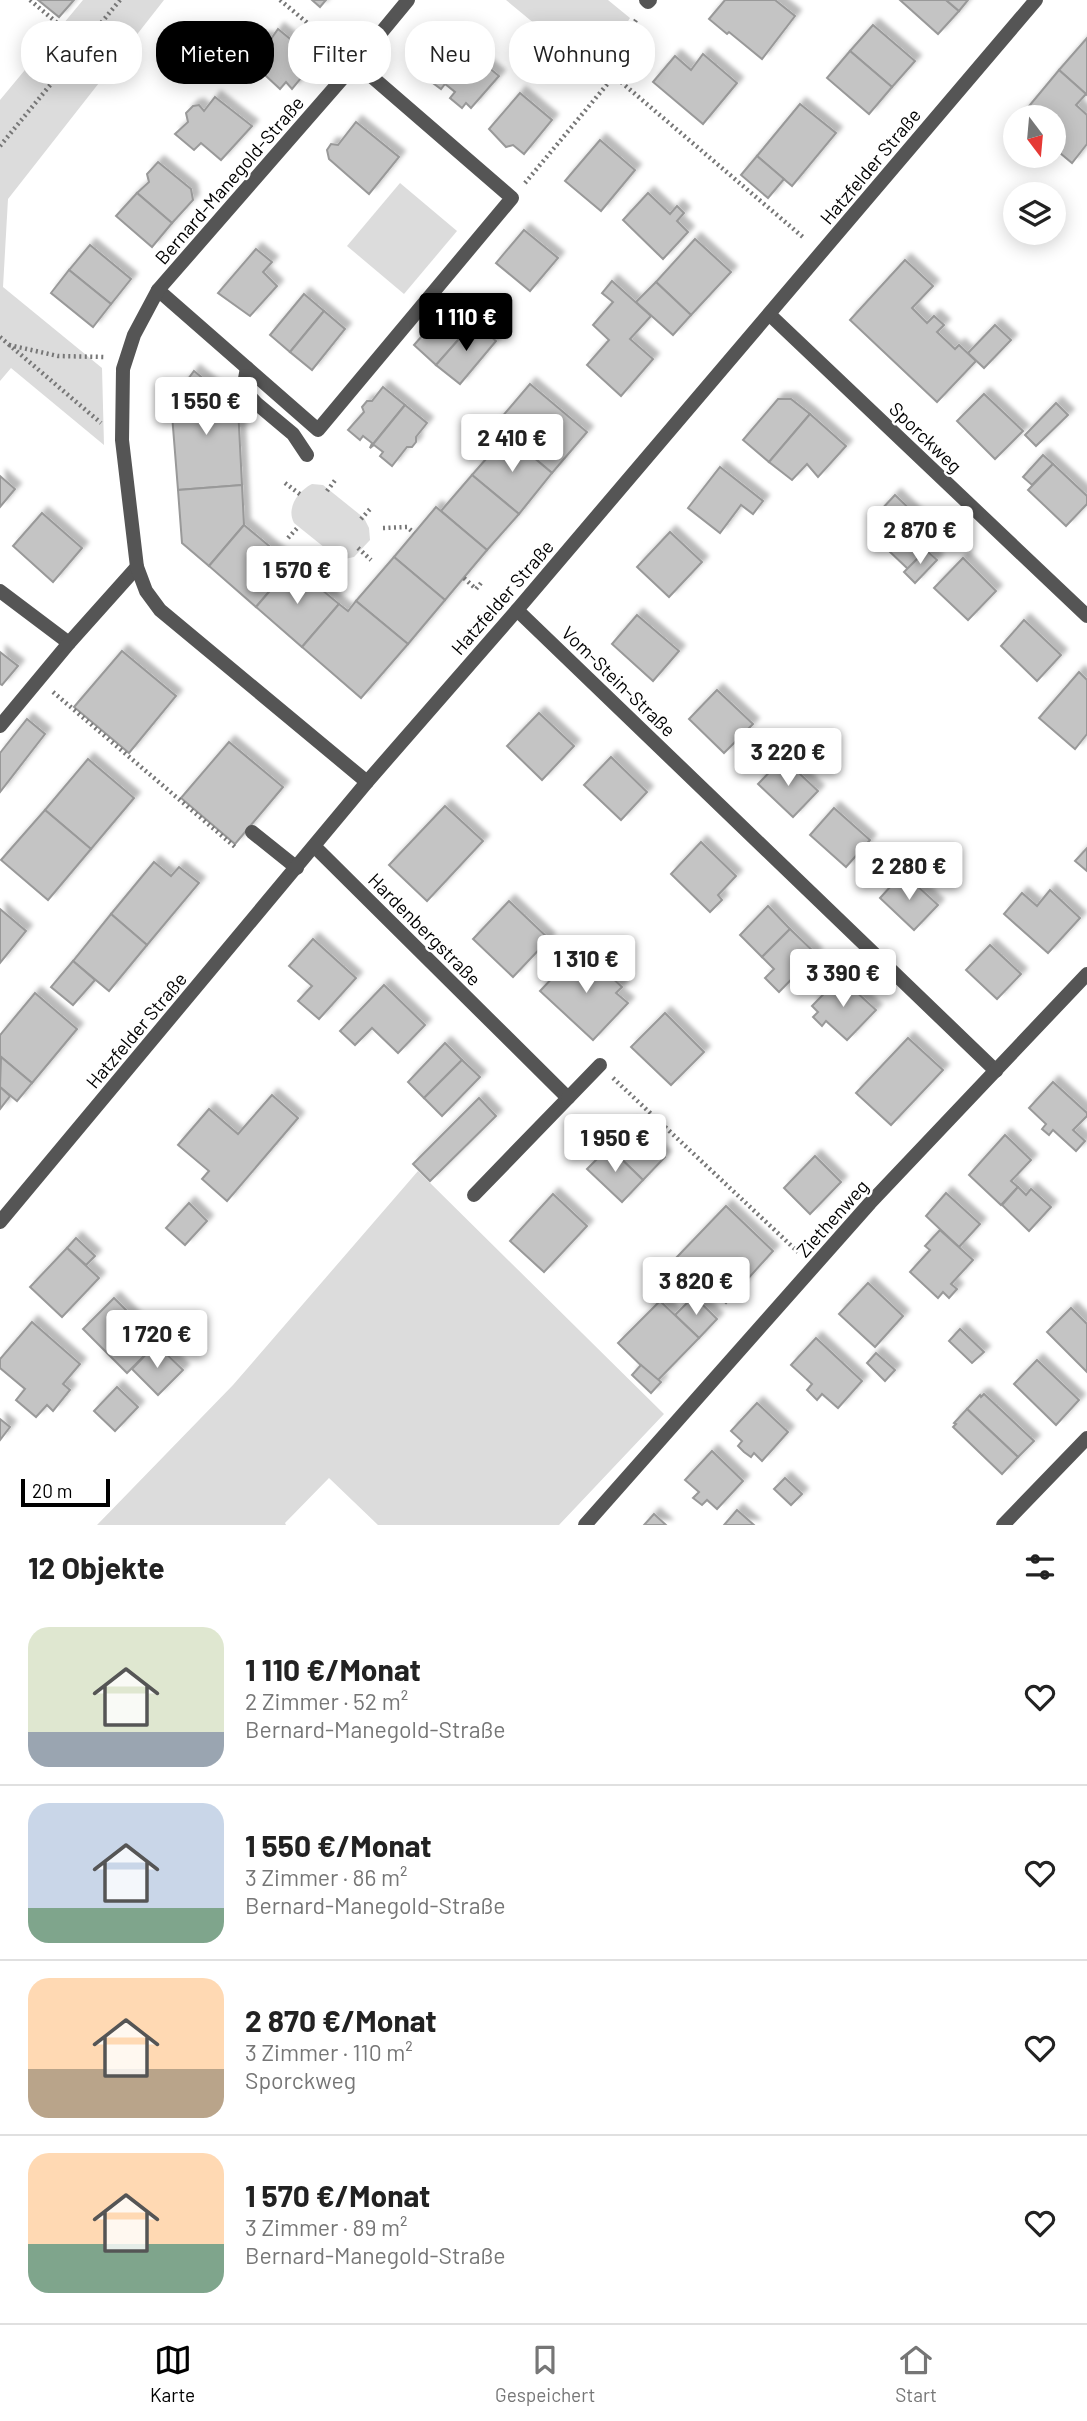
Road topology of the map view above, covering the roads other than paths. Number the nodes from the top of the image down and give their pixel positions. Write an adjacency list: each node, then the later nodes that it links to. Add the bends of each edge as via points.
1 (408, 0): 3 (street, Bernard-Manegold-Straße)
2 (1036, 0): 7 (street, Hatzfelder Straße)
3 (391, 21)
4 (338, 84): 6 (street, Bernard-Manegold-Straße)
5 (379, 84): 8 (street, Bernard-Manegold-Straße, via 512,198 318,430)
6 (158, 290): 8 (street, Bernard-Manegold-Straße); 10 (street, Bernard-Manegold-Straße, via 134,335 123,369 122,440)
7 (770, 314): 12 (street, Hatzfelder Straße); 13 (street, Sporckweg)
8 (247, 368): 9 (street, via 243,389 293,434)
9 (307, 455)
10 (137, 567): 14 (street); 16 (street, Bernard-Manegold-Straße, via 160,611)
11 (0, 591): 14 (street)
12 (517, 610): 16 (street, Hatzfelder Straße); 22 (street, Vom-Stein-Straße)
13 (1087, 616)
14 (69, 643): 15 (street)
15 (0, 726)
16 (367, 782): 18 (street, Hatzfelder Straße)
17 (251, 832): 19 (street)
18 (314, 846): 19 (street, Hatzfelder Straße); 23 (street, Hardenbergstraße)
19 (296, 868): 25 (street, Hatzfelder Straße)
20 (1087, 974): 22 (street, Ziethenweg)
21 (600, 1065): 23 (street)
22 (996, 1071): 27 (street, Ziethenweg, via 870,1203)
23 (568, 1098): 24 (street)
24 (474, 1195)
25 (0, 1222)
26 (1087, 1438): 28 (street)
27 (585, 1525)
28 (1003, 1525)

